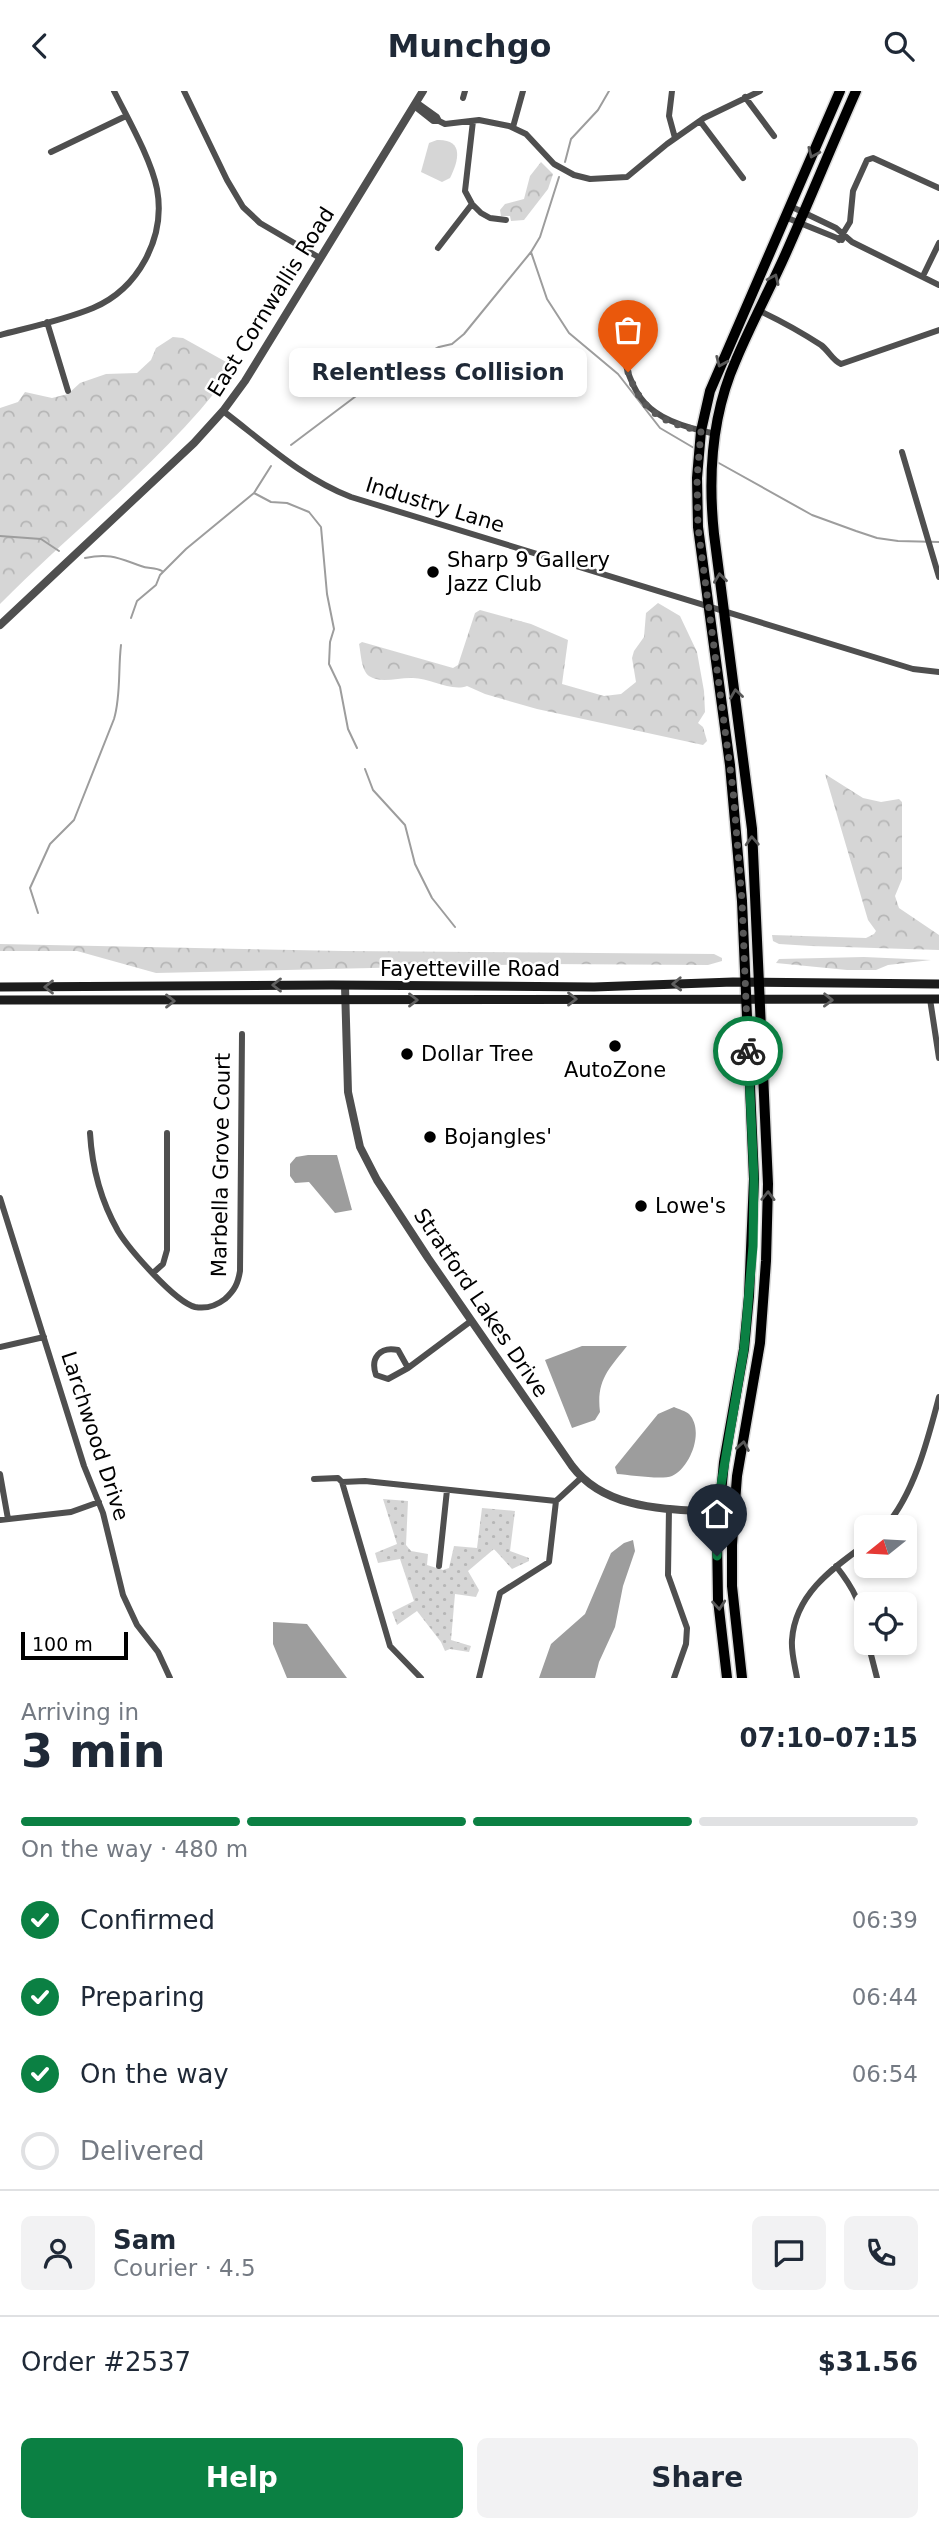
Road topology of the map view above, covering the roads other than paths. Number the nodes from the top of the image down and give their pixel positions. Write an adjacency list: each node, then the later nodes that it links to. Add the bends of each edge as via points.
1 (114, 91): 11 (street)
2 (184, 91): 29 (street, via 247,212)
3 (423, 91): 10 (street, East Cornwallis Road)
4 (523, 91): 14 (street)
5 (672, 91): 16 (street, via 669,116)
6 (760, 91): 9 (street)
7 (840, 91): 21 (main road, one-way to 21)
8 (856, 91): 22 (main road)
9 (745, 97): 13 (street); 15 (street)
10 (415, 104): 12 (street, via 445,124); 29 (street, East Cornwallis Road)
11 (126, 116): 17 (street); 34 (street, via 157,190 159,210 151,247 133,279 109,300)
12 (473, 121): 14 (street); 20 (street, via 464,186)
13 (700, 121): 16 (street); 18 (street)
14 (513, 127): 16 (street, via 533,140 558,167 590,179 628,177)
15 (774, 136)
16 (676, 138)
17 (51, 152)
18 (743, 178)
19 (939, 188): 26 (street, via 873,158 867,160 853,191)
20 (472, 204): 24 (street, via 490,218); 28 (street)
21 (790, 205): 22 (street); 23 (main road)
22 (804, 212): 25 (main road); 26 (street)
23 (785, 217): 25 (street); 39 (main road, one-way to 39, via 719,366)
24 (506, 220)
25 (799, 223): 26 (street); 32 (main road, one-way to 25)
26 (844, 238): 30 (street)
27 (939, 243): 30 (street)
28 (438, 248)
29 (320, 258): 38 (street, East Cornwallis Road)
30 (923, 276): 31 (street)
31 (939, 285)
32 (760, 311): 35 (street, via 824,347 841,364); 40 (main road, via 735,362)
33 (611, 313): 39 (street, via 639,398 659,416)
34 (47, 322): 36 (street); 37 (street)
35 (939, 330)
36 (0, 335)
37 (68, 391)
38 (223, 411): 43 (street, Industry Lane, via 296,467 339,492); 45 (street, East Cornwallis Road)
39 (701, 431): 40 (street); 43 (main road, via 697,504)
40 (716, 434): 44 (main road, one-way to 40, via 711,504)
41 (902, 452): 42 (street)
42 (939, 577)
43 (709, 606): 44 (street, Industry Lane); 47 (main road, via 733,790)
44 (724, 610): 46 (street, Industry Lane, via 913,669); 48 (main road, one-way to 44, via 752,829)
45 (0, 625)
46 (939, 672)
47 (745, 983): 48 (main road, Fayetteville Road); 50 (main road, Fayetteville Road, one-way to 50); 52 (main road)
48 (760, 983): 49 (main road, Fayetteville Road); 53 (main road)
49 (939, 984)
50 (345, 986): 51 (main road, Fayetteville Road, one-way to 51); 56 (street, Stratford Lakes Drive)
51 (0, 987)
52 (745, 999): 53 (main road, Fayetteville Road); 56 (main road, Fayetteville Road, one-way to 52); 78 (main road, via 753,1246 744,1349)
53 (760, 999): 54 (main road, Fayetteville Road, one-way to 54); 79 (main road, one-way to 53, via 760,1343 766,1261 768,1161)
54 (934, 999): 58 (street)
55 (0, 1000): 56 (main road, Fayetteville Road, one-way to 56)
56 (345, 1000): 65 (street, Stratford Lakes Drive, via 348,1093 360,1147)
57 (242, 1034): 64 (street, Marbella Grove Court, via 240,1271 236,1286 219,1304 193,1306)
58 (939, 1058)
59 (90, 1133): 64 (street, Marbella Grove Court, via 94,1170 110,1216 125,1242)
60 (167, 1133): 64 (street, via 167,1250 163,1264)
61 (0, 1198): 62 (street, Larchwood Drive)
62 (9, 1226): 63 (street); 66 (street, Larchwood Drive)
63 (0, 1228)
64 (153, 1273)
65 (471, 1321): 68 (street); 71 (street, Stratford Lakes Drive)
66 (44, 1337): 67 (street); 76 (street, Larchwood Drive)
67 (0, 1347)
68 (408, 1368): 68 (street, via 398,1350 380,1352 374,1358 376,1374 388,1379)
69 (939, 1397): 80 (street, via 912,1485)
70 (0, 1474): 81 (street)
71 (581, 1478): 75 (street); 77 (street, Stratford Lakes Drive, via 628,1503)
72 (314, 1479): 73 (street, via 338,1478)
73 (342, 1482): 74 (street); 89 (street, via 390,1646)
74 (447, 1490): 75 (street); 84 (street)
75 (556, 1501): 90 (street, via 549,1562 500,1593)
76 (99, 1502): 81 (street, via 71,1512); 88 (street, Larchwood Drive, via 128,1607)
77 (669, 1508): 78 (street, Stratford Lakes Drive); 91 (street, via 668,1575 687,1628)
78 (719, 1512): 79 (street, Stratford Lakes Drive); 92 (main road, one-way to 92, via 718,1599)
79 (733, 1513): 93 (main road, via 732,1586)
80 (894, 1515)
81 (8, 1519): 82 (street)
82 (0, 1520)
83 (854, 1553): 85 (street)
84 (439, 1566)
85 (836, 1566): 86 (street); 94 (street, via 807,1595 796,1621 792,1640)
86 (855, 1592)
87 (871, 1655): 95 (street)
88 (170, 1678)
89 (421, 1678)
90 (479, 1678)
91 (674, 1678)
92 (727, 1678)
93 (742, 1678)
94 (797, 1678)
95 (877, 1678)

